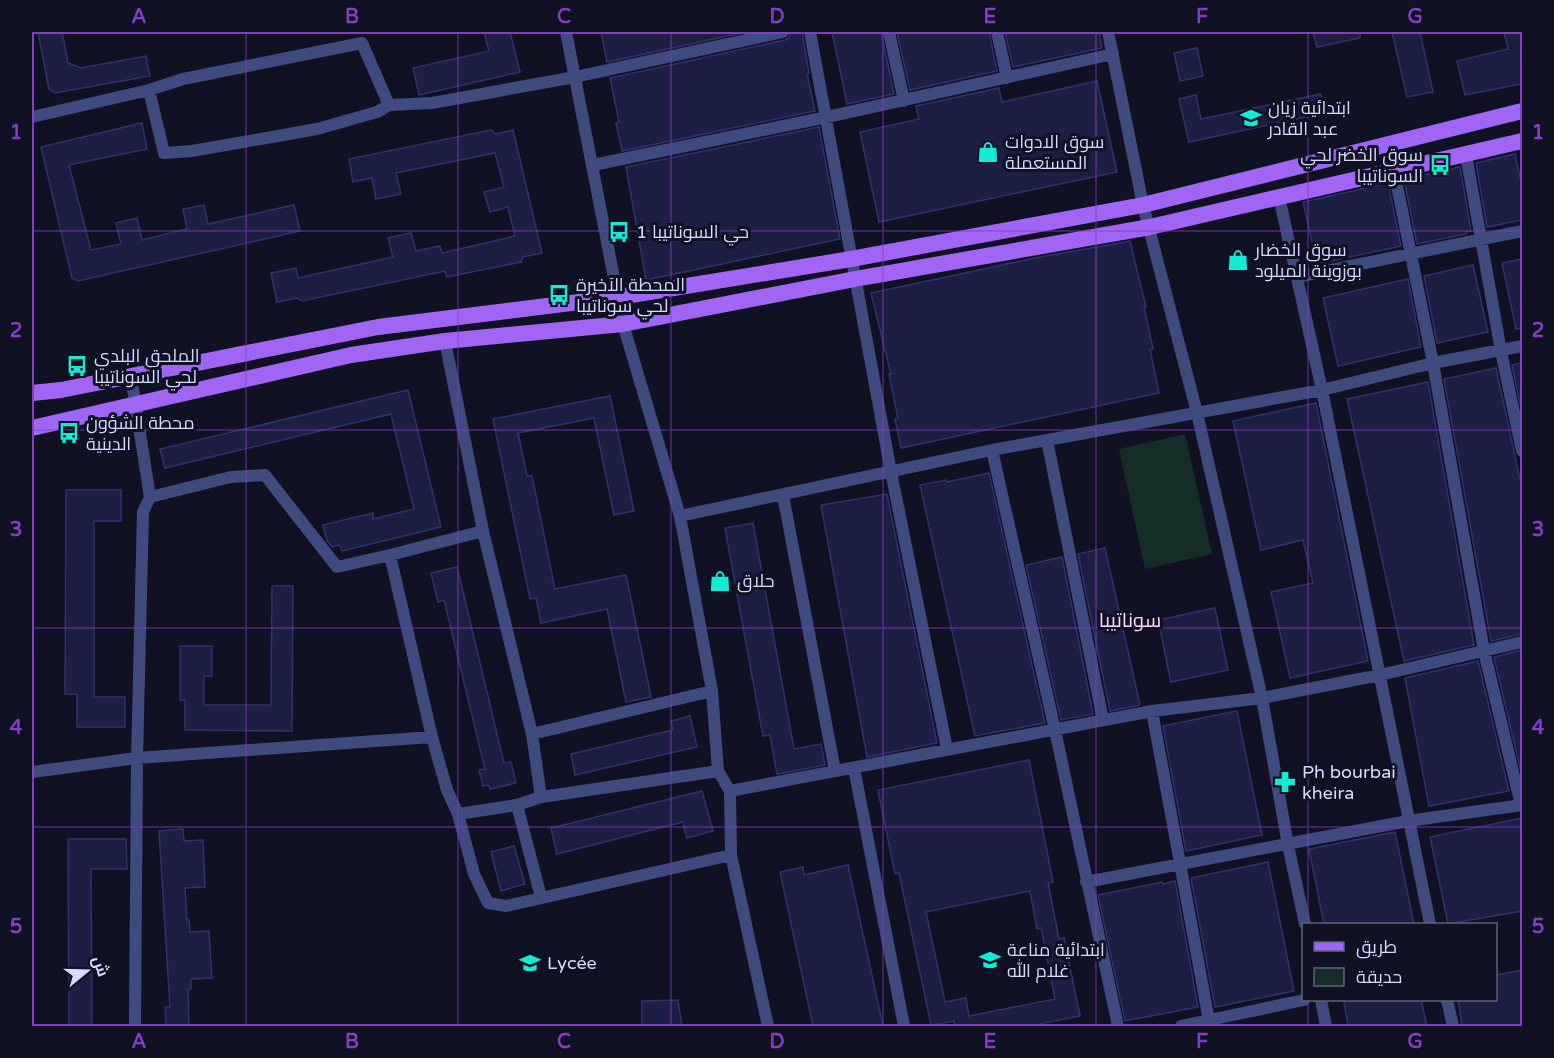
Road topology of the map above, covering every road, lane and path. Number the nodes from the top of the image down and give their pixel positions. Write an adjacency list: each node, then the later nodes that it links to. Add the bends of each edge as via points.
1 (566, 32): 8 (street)
2 (783, 32): 8 (street)
3 (810, 32): 15 (street)
4 (889, 32): 11 (street)
5 (997, 32): 9 (street)
6 (1108, 32): 7 (street)
7 (1113, 54): 9 (street); 21 (street)
8 (575, 77): 12 (street, via 432,103); 18 (street)
9 (1007, 78): 11 (street)
10 (149, 90): 12 (street, via 183,79 362,43); 12 (street, via 164,153 317,129); 14 (street)
11 (904, 101): 15 (street)
12 (389, 105)
13 (1522, 111): 21 (main road)
14 (32, 117)
15 (827, 117): 18 (street); 26 (street)
16 (1522, 141): 17 (main road)
17 (1466, 155): 19 (main road); 24 (street)
18 (593, 165): 29 (street)
19 (1394, 171): 20 (main road); 25 (street)
20 (1280, 197): 22 (main road); 27 (street)
21 (1143, 205): 22 (street); 26 (main road)
22 (1150, 227): 28 (main road); 39 (street)
23 (1522, 231): 24 (street)
24 (1481, 240): 25 (street); 33 (street)
25 (1412, 255): 27 (street); 34 (street)
26 (851, 259): 28 (street); 29 (main road)
27 (1297, 277): 36 (street)
28 (855, 279): 30 (main road); 44 (street)
29 (619, 297): 30 (street); 35 (main road, via 378,327)
30 (623, 324): 31 (main road); 47 (street)
31 (446, 341): 38 (main road, via 351,355); 48 (street)
32 (1522, 346): 33 (street)
33 (1501, 351): 34 (street); 43 (street)
34 (1433, 363): 36 (street); 51 (street)
35 (131, 376): 37 (main road); 38 (street)
36 (1322, 390): 39 (street); 52 (street)
37 (32, 393)
38 (137, 403): 40 (main road); 46 (street)
39 (1197, 413): 41 (street); 54 (street)
40 (32, 428)
41 (1047, 440): 42 (street); 56 (street)
42 (992, 450): 44 (street); 57 (street)
43 (1522, 451)
44 (891, 472): 45 (street); 60 (street)
45 (783, 495): 47 (street); 64 (street)
46 (150, 497): 49 (street, via 231,477 265,475 337,567); 61 (street, via 142,512)
47 (680, 516): 53 (street)
48 (483, 531): 49 (street); 58 (street)
49 (390, 555): 59 (street)
50 (1522, 642): 51 (street)
51 (1484, 651): 52 (street); 69 (street)
52 (1380, 675): 54 (street); 71 (street)
53 (712, 691): 58 (street); 63 (street)
54 (1262, 698): 55 (street); 72 (street)
55 (1152, 711): 56 (street); 74 (street)
56 (1103, 720): 57 (street)
57 (1055, 730): 60 (street); 75 (street)
58 (532, 734): 67 (street)
59 (432, 737): 61 (street); 70 (street)
60 (947, 749): 62 (street)
61 (137, 758): 65 (street); 83 (street)
62 (854, 768): 64 (street); 85 (street)
63 (718, 771): 66 (street); 67 (street)
64 (835, 771): 66 (street)
65 (32, 772)
66 (730, 791): 73 (street)
67 (541, 797): 68 (street)
68 (517, 805): 70 (street); 76 (street)
69 (1522, 805): 71 (street)
70 (458, 814): 76 (street, via 474,874 488,903 507,906)
71 (1408, 821): 72 (street); 78 (street)
72 (1288, 844): 74 (street); 77 (street)
73 (731, 855): 76 (street); 84 (street)
74 (1181, 863): 75 (street); 82 (street)
75 (1086, 882): 86 (street)
76 (541, 897)
77 (1305, 923)
78 (1430, 923)
79 (1302, 1000): 82 (street)
80 (1321, 1001): 88 (street)
81 (1447, 1001): 89 (street)
82 (1209, 1023): 87 (street)
83 (135, 1026)
84 (768, 1026)
85 (904, 1026)
86 (1118, 1026)
87 (1181, 1026)
88 (1326, 1026)
89 (1453, 1026)

